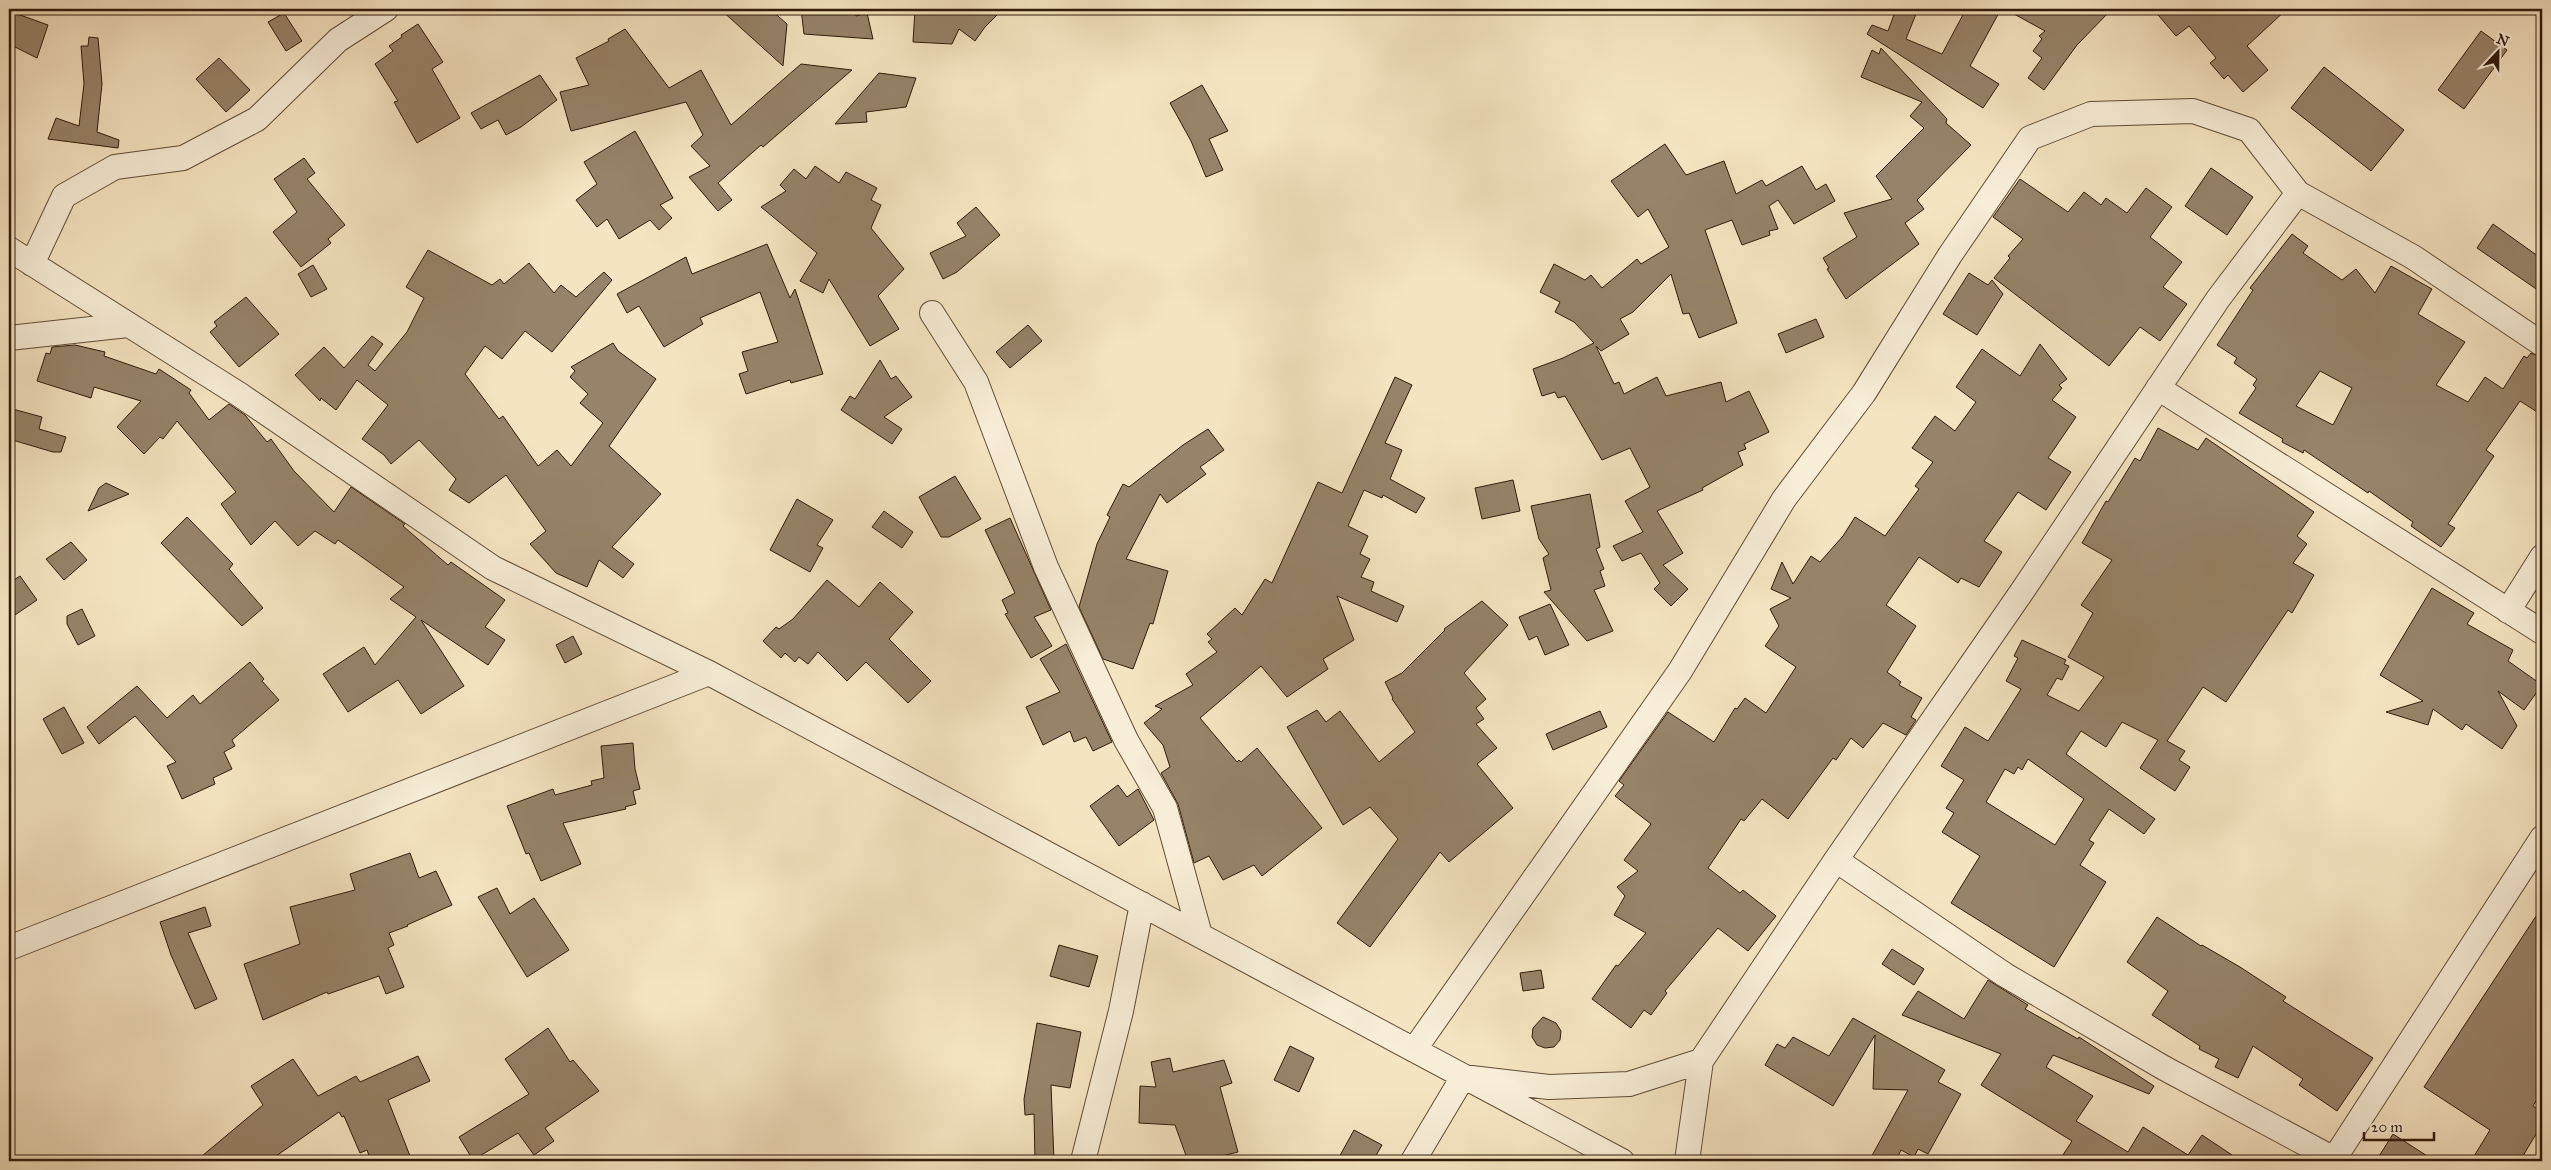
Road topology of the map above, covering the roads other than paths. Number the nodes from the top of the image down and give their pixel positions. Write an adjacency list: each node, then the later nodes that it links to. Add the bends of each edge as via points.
1 (386, 9): 4 (street, via 338,40 256,119 183,158 115,167 64,196)
2 (2298, 193): 8 (street, via 2413,256); 9 (street, via 2218,299); 19 (street, via 2249,130 2193,111 2091,114 2030,138 1950,255 1864,393 1784,499 1680,671)
3 (9, 248): 4 (street)
4 (32, 264): 6 (street)
5 (932, 313): 17 (street, via 976,382 1046,567 1126,740 1165,808)
6 (128, 324): 7 (street); 13 (street, via 240,395 493,568)
7 (9, 338)
8 (2542, 344)
9 (2158, 388): 11 (street); 15 (street, via 2024,590)
10 (2542, 557): 11 (street)
11 (2508, 611): 12 (street)
12 (2542, 632)
13 (709, 673): 16 (street); 18 (street)
14 (2542, 838): 22 (street)
15 (1836, 860): 20 (street); 22 (street, via 2005,975 2164,1068)
16 (1142, 904): 17 (street); 23 (street, via 1121,1011)
17 (1200, 935): 19 (street)
18 (9, 948)
19 (1414, 1050): 21 (street)
20 (1701, 1062): 21 (street, via 1628,1084 1549,1087); 26 (street)
21 (1463, 1076): 24 (street); 25 (street)
22 (2336, 1160)
23 (1083, 1161)
24 (1412, 1161)
25 (1622, 1161)
26 (1687, 1161)

